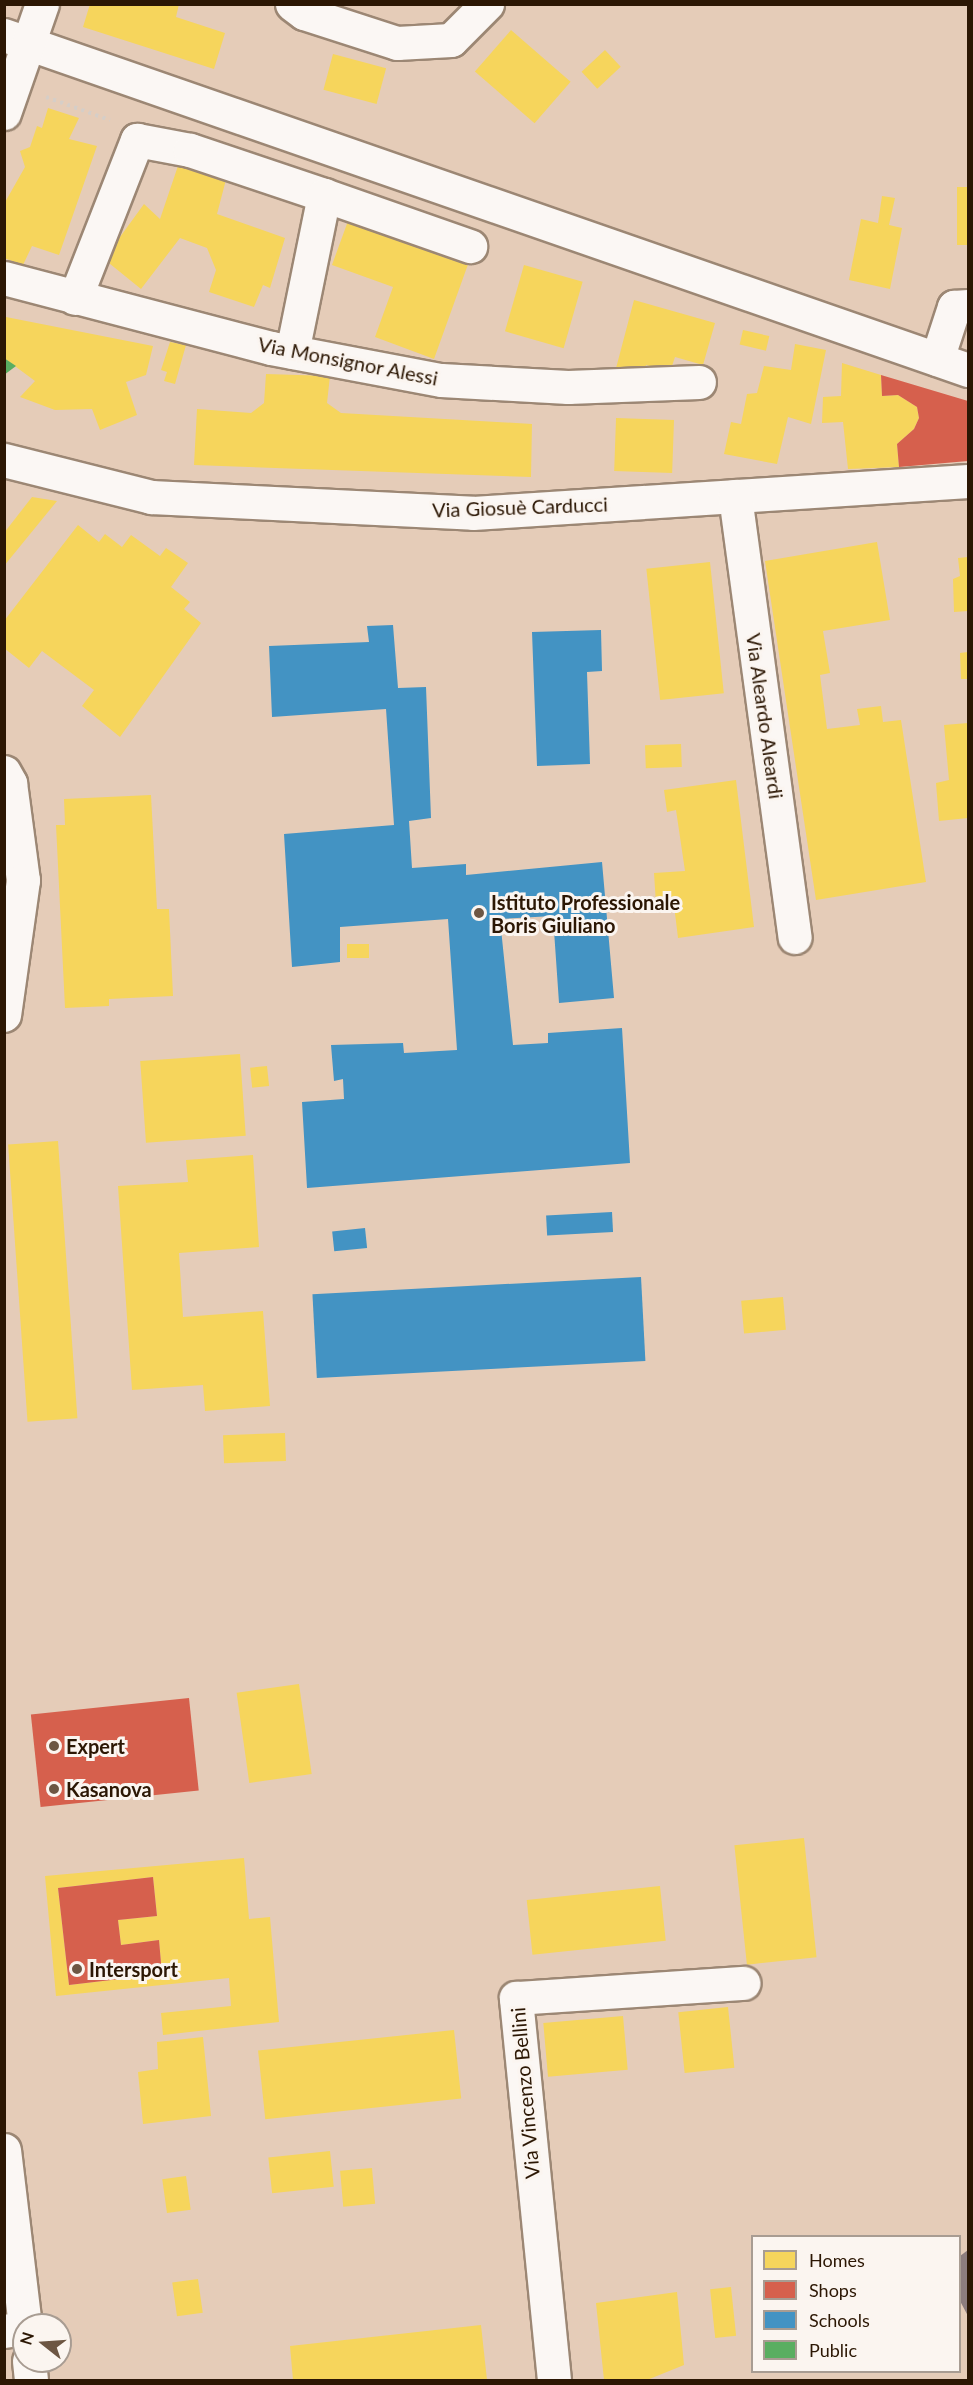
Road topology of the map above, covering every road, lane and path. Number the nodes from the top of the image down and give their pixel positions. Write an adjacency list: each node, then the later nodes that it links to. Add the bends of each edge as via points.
1 (42, 4): 4 (street)
2 (292, 4): 3 (street, via 304,13 397,43 451,40)
3 (487, 4)
4 (16, 39): 6 (street); 14 (street)
5 (44, 97): 7 (path)
6 (4, 113)
7 (102, 117)
8 (324, 195): 9 (street); 11 (street, via 190,150 137,140); 13 (street)
9 (470, 246)
10 (4, 278): 11 (street, Via Monsignor Alessi)
11 (75, 298): 13 (street, Via Monsignor Alessi)
12 (969, 306): 14 (street, via 954,308)
13 (292, 352): 16 (street, Via Monsignor Alessi, via 441,380 568,387)
14 (937, 359): 15 (street)
15 (969, 370)
16 (699, 382)
17 (4, 460): 19 (street, Via Giosuè Carducci, via 150,497 473,513)
18 (969, 481): 19 (street, Via Giosuè Carducci)
19 (735, 496): 21 (street, Via Aleardo Aleardi)
20 (4, 772): 22 (street, via 10,783 23,880)
21 (795, 937)
22 (4, 1015)
23 (744, 1983): 26 (street, Via Vincenzo Bellini, via 516,1998)
24 (4, 2150): 25 (street)
25 (23, 2313)
26 (554, 2380)

